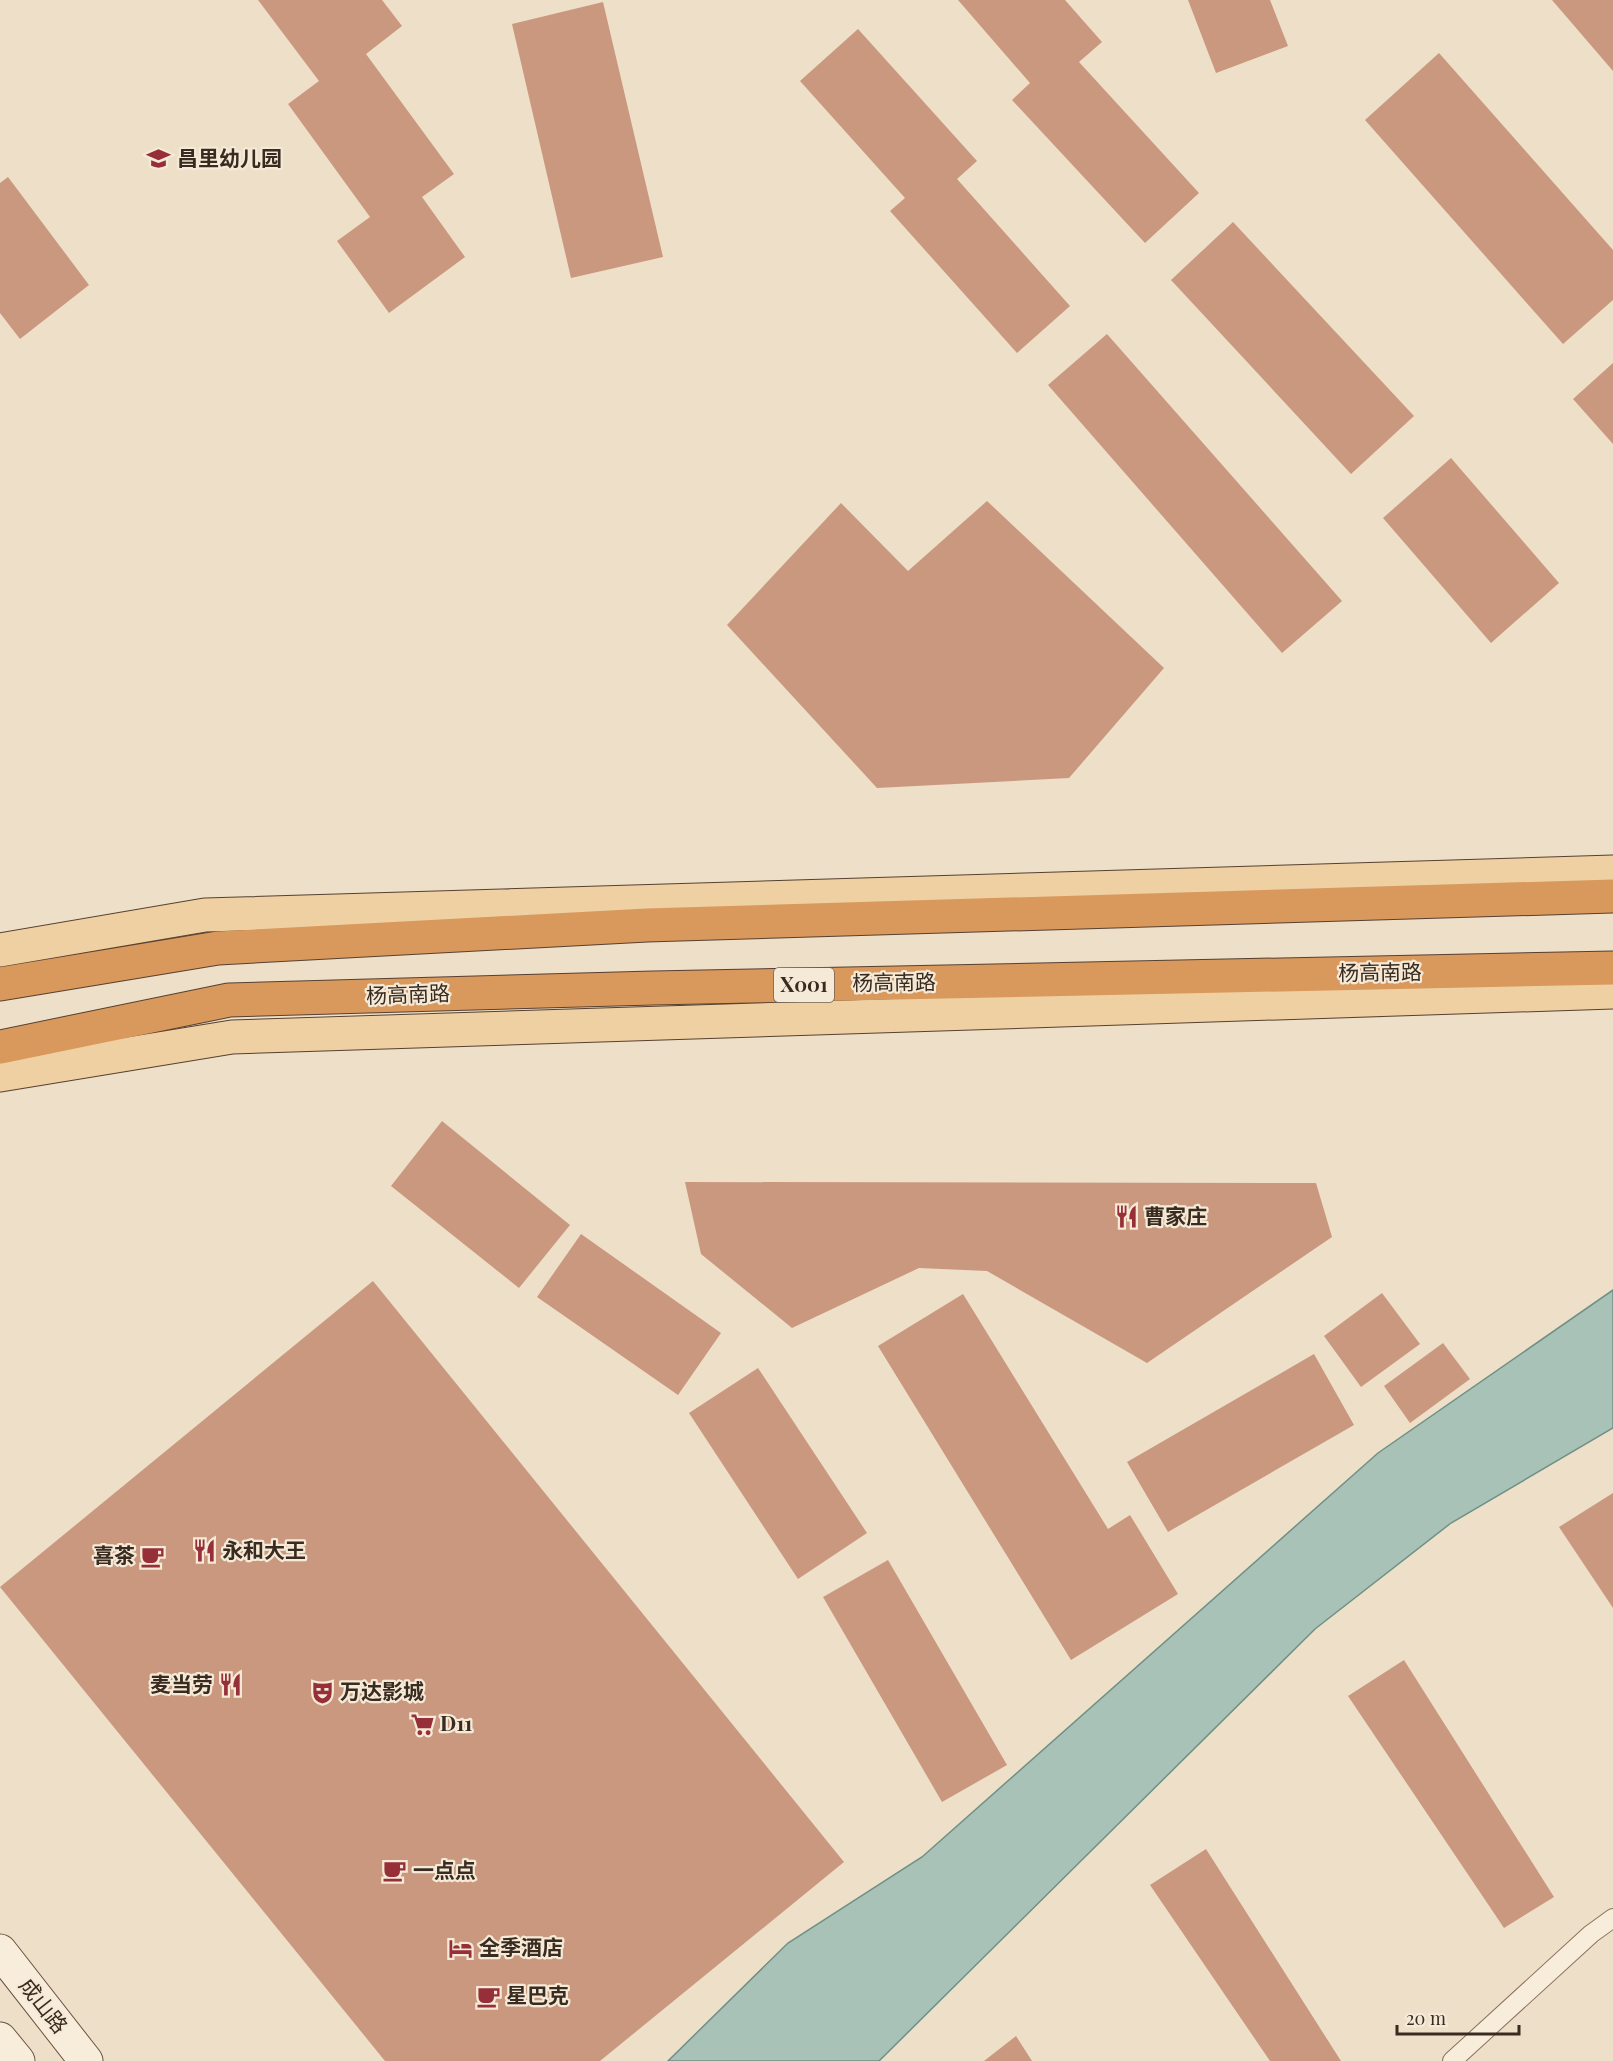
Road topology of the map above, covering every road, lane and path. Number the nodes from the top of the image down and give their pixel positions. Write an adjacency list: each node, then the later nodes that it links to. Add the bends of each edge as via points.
1 (1613, 872): 3 (main road, via 205,915)
2 (1613, 896): 5 (highway, via 659,925 218,948)
3 (0, 950)
4 (1613, 968): 7 (highway, 杨高南路 / X001, via 229,1000)
5 (0, 984)
6 (1613, 992): 8 (main road, 杨高南路 / X001, via 232,1037)
7 (0, 1047)
8 (0, 1075)
9 (1613, 1918): 14 (lane)
10 (0, 1951): 13 (main road, 成山路)
11 (0, 2039): 12 (main road)
12 (18, 2061)
13 (86, 2061)
14 (1452, 2061)

